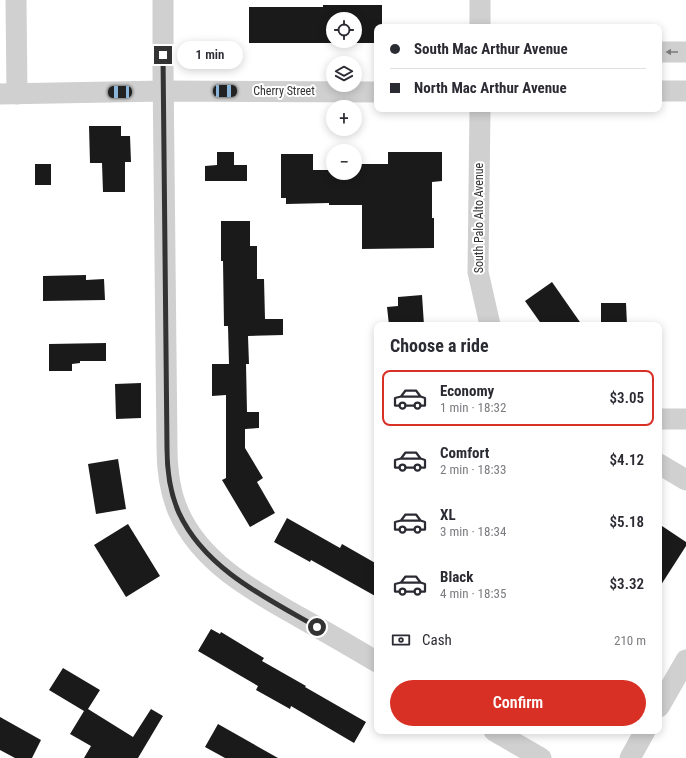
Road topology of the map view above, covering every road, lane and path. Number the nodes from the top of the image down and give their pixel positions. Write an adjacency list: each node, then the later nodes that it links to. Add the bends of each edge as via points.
1 (16, 0): 11 (street)
2 (163, 0): 7 (street)
3 (480, 0): 4 (street)
4 (480, 24)
5 (662, 52): 6 (street, one-way to 5)
6 (686, 52)
7 (164, 91): 10 (street, Cherry Street); 11 (street, Cherry Street); 18 (street, via 167,453 170,485 179,513 212,559 271,600)
8 (662, 91): 9 (street)
9 (686, 91)
10 (374, 92)
11 (9, 94)
12 (480, 112): 13 (street, South Palo Alto Avenue, via 478,272)
13 (489, 322)
14 (662, 419): 15 (street)
15 (686, 419)
16 (662, 466): 17 (street)
17 (686, 480)
18 (374, 660)
19 (686, 660): 20 (street)
20 (662, 702)
21 (499, 734): 23 (street)
22 (643, 734): 24 (street)
23 (541, 758)
24 (630, 758)

